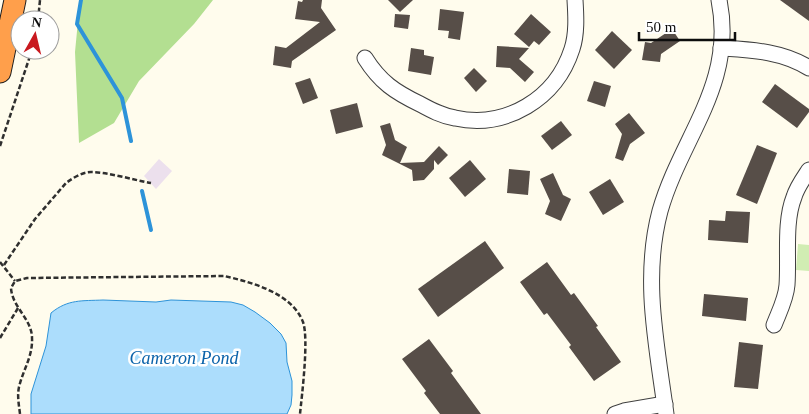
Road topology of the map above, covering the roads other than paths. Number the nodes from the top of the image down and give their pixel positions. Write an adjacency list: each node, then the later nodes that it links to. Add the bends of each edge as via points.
1 (15, 0): 7 (highway)
2 (575, 0): 5 (street, via 574,39 564,68 541,97 510,115 472,121 438,114 384,83)
3 (719, 0): 4 (street)
4 (722, 48): 6 (street, via 761,50); 10 (street, via 708,102 669,186 654,241 651,304)
5 (366, 58)
6 (809, 68)
7 (0, 72)
8 (809, 170): 9 (street, via 793,198 787,286)
9 (774, 325)
10 (665, 409): 11 (street)
11 (615, 414)

